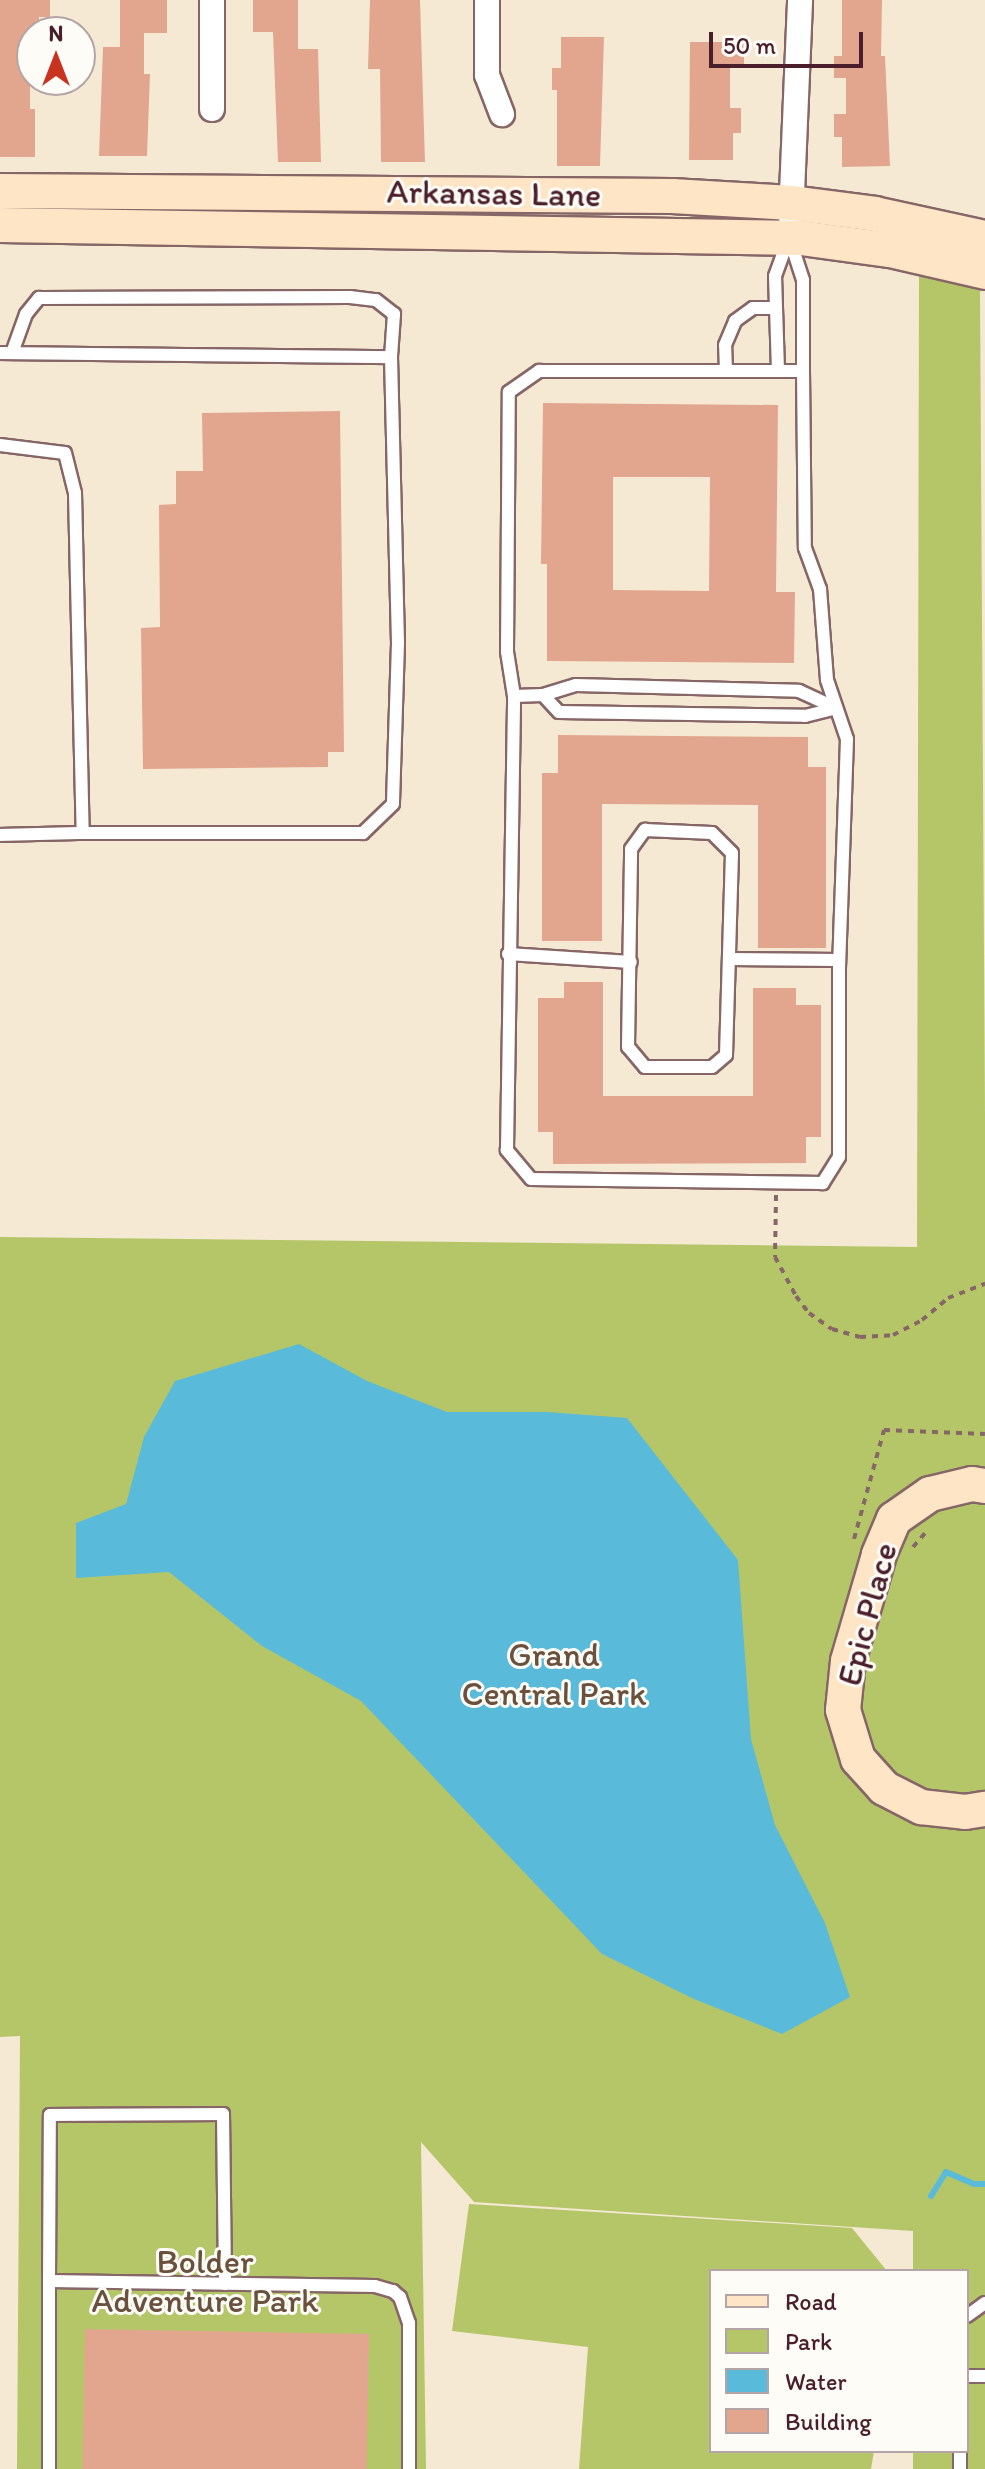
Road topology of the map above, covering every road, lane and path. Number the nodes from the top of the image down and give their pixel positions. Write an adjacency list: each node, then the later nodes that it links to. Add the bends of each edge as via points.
1 (212, 0): 4 (street)
2 (487, 0): 5 (street, via 487,75)
3 (800, 0): 7 (street)
4 (212, 109)
5 (502, 114)
6 (0, 191): 7 (main road, Arkansas Lane, via 551,194)
7 (792, 203): 9 (street); 10 (main road, Arkansas Lane)
8 (0, 225): 9 (main road, Arkansas Lane)
9 (789, 238): 11 (main road, Arkansas Lane, via 890,250); 12 (lane, via 775,276); 17 (lane, via 803,280)
10 (985, 238)
11 (985, 272)
12 (775, 308): 15 (lane, via 753,308 735,321 725,345); 16 (lane)
13 (6, 353): 14 (lane); 14 (lane, via 39,298 350,297 376,300 394,314)
14 (391, 357): 22 (lane, via 398,643 393,804 363,833)
15 (726, 371): 16 (lane); 20 (lane, via 539,371 509,392 507,652)
16 (778, 371): 17 (lane)
17 (803, 371): 21 (lane, via 805,548 820,589 827,680)
18 (0, 445): 22 (lane, via 65,453 75,493)
19 (543, 695): 20 (lane); 21 (lane, via 576,685 799,691); 21 (lane, via 559,712 805,716)
20 (514, 696): 24 (lane)
21 (836, 708): 26 (lane, via 847,739)
22 (83, 833): 23 (lane)
23 (0, 835)
24 (508, 954): 27 (lane); 28 (lane, via 507,1150 531,1179)
25 (729, 959): 26 (lane); 27 (lane, via 726,1055 712,1067 645,1067 628,1047); 27 (lane, via 732,853 712,833 645,830 631,849)
26 (839, 960): 28 (lane, via 839,1157 823,1183)
27 (631, 962)
28 (776, 1183): 29 (path, via 775,1257 809,1313 832,1329 860,1337 893,1335 948,1298)
29 (985, 1284)
30 (884, 1430): 31 (path)
31 (985, 1434)
32 (985, 1486): 35 (main road, Epic Place, via 930,1494 894,1519 848,1661 843,1710 858,1759 884,1788 921,1807)
33 (935, 1525): 34 (path)
34 (908, 1556)
35 (985, 1809)
36 (49, 2281): 37 (lane); 37 (lane, via 50,2115 223,2114); 38 (lane)
37 (225, 2284): 39 (lane, via 375,2286 400,2297 409,2323)
38 (49, 2469)
39 (409, 2469)

